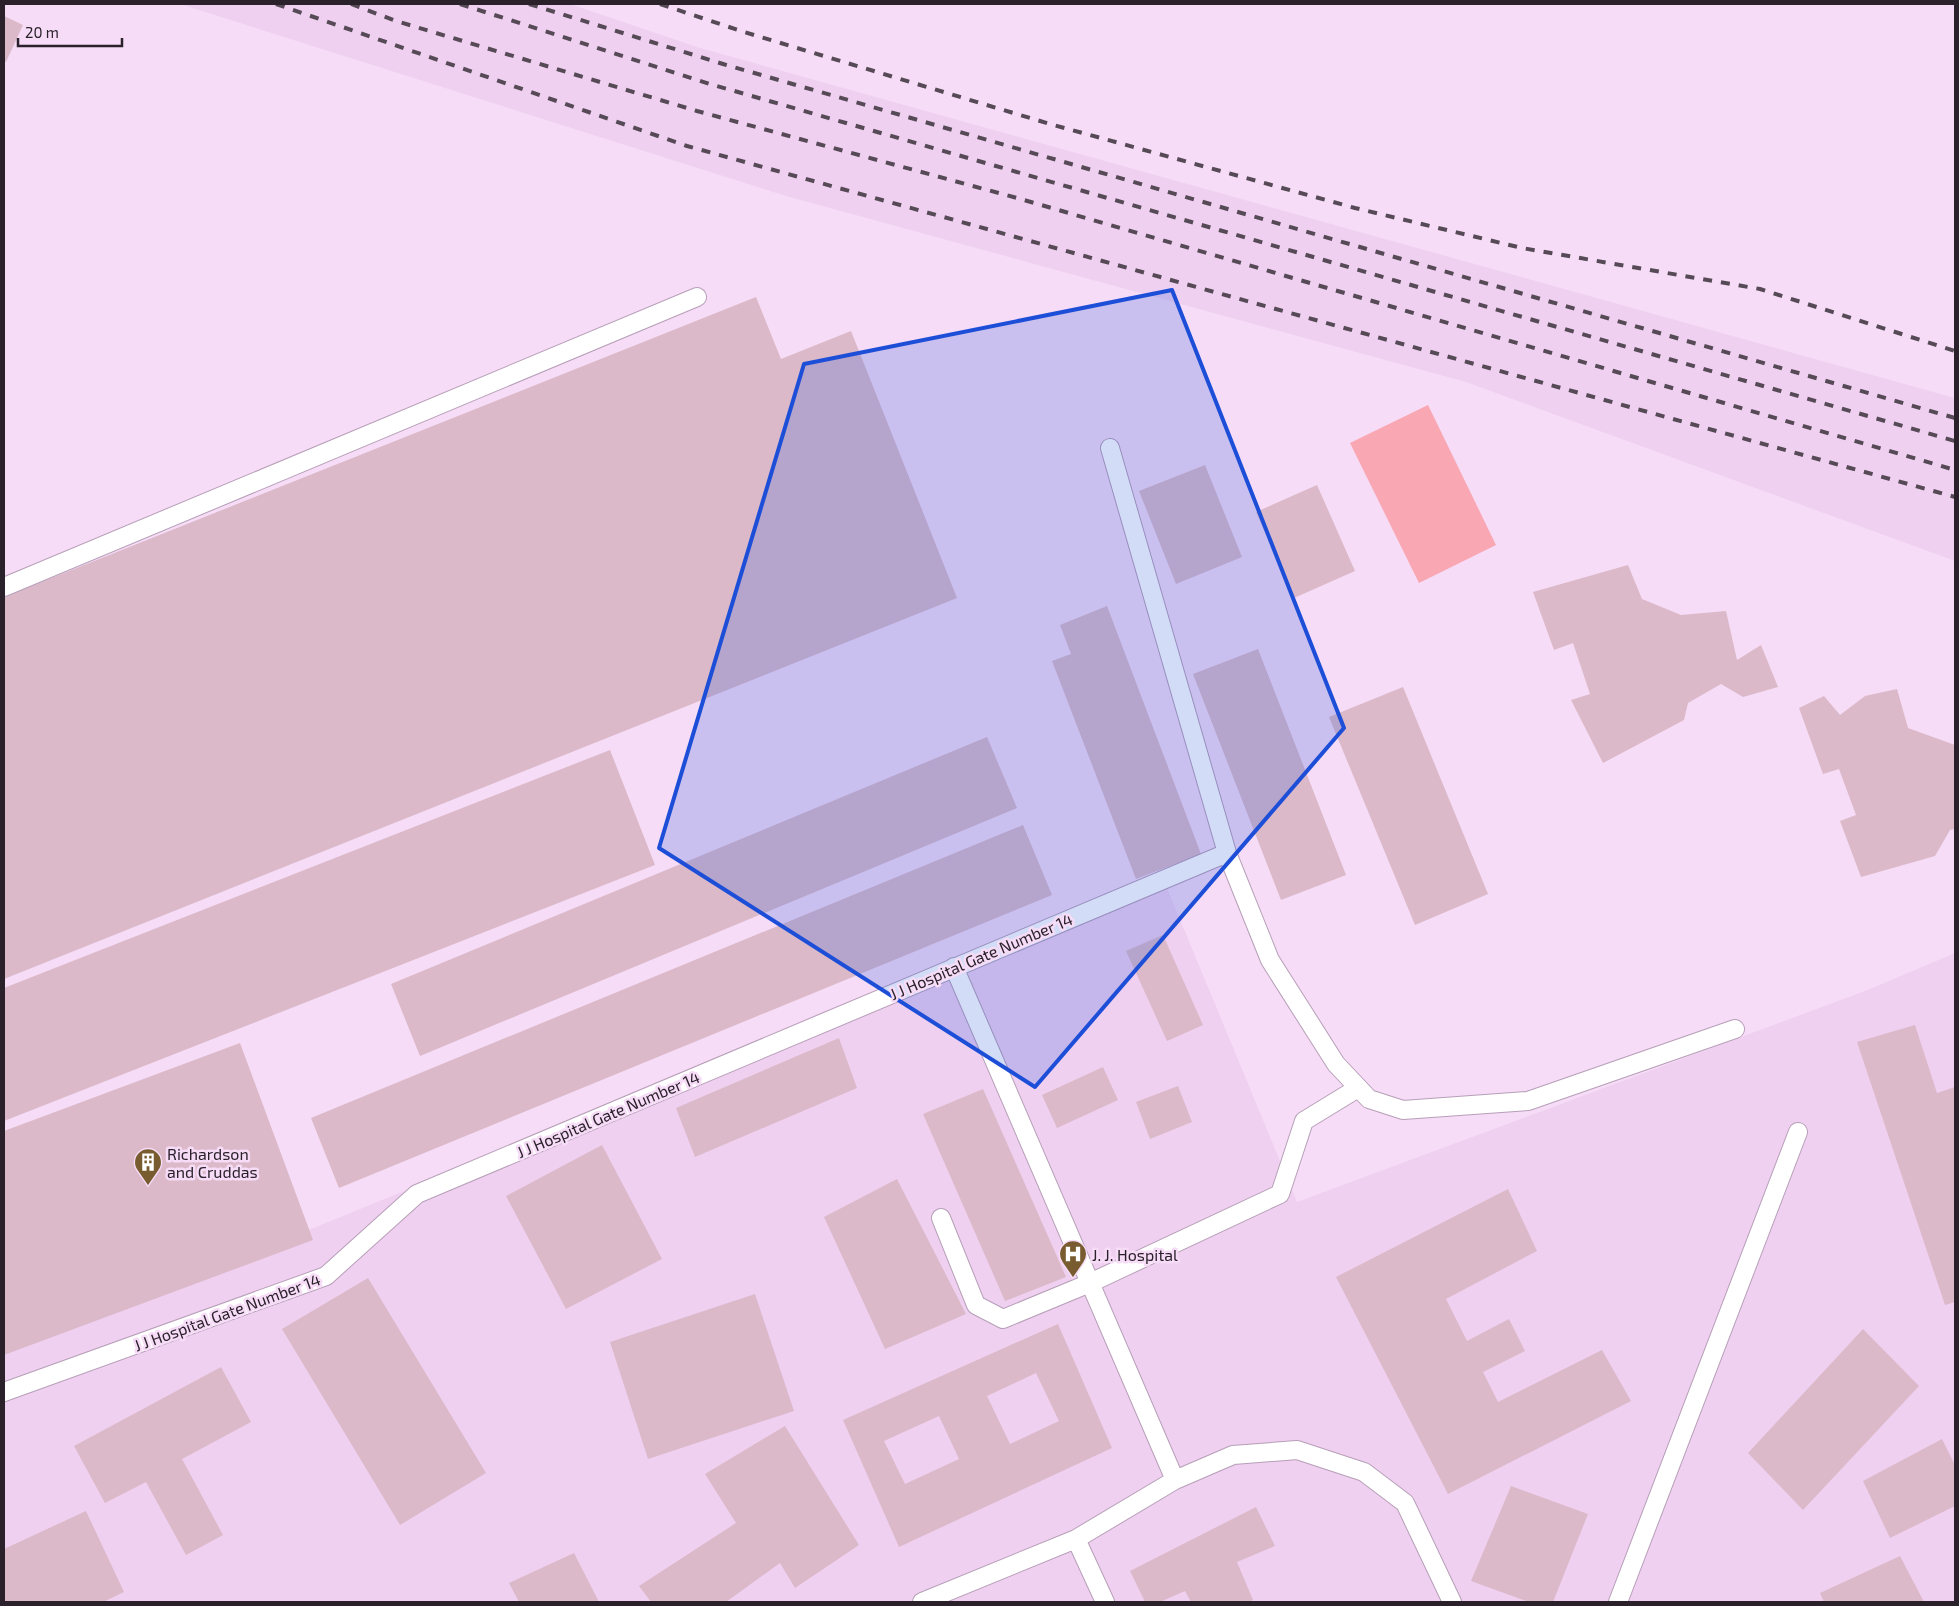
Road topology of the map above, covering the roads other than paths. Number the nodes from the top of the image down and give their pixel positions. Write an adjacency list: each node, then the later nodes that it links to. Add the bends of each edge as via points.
1 (697, 297): 3 (lane)
2 (1110, 448): 4 (lane)
3 (4, 587)
4 (1227, 853): 5 (lane, J J Hospital Gate Number 14); 7 (lane, via 1270,960 1336,1064)
5 (954, 967): 10 (lane); 11 (lane, J J Hospital Gate Number 14, via 417,1194 326,1276)
6 (1734, 1029): 7 (lane, via 1528,1101 1404,1110 1369,1099)
7 (1358, 1088): 10 (lane, via 1304,1121 1280,1194)
8 (1798, 1132): 17 (lane)
9 (941, 1218): 10 (lane, via 976,1305 1003,1319)
10 (1090, 1283): 12 (lane)
11 (4, 1392)
12 (1175, 1480): 13 (lane); 16 (lane, via 1233,1455 1297,1450 1364,1472 1405,1503)
13 (1076, 1539): 14 (lane); 15 (lane)
14 (922, 1602)
15 (1104, 1602)
16 (1452, 1602)
17 (1618, 1602)

